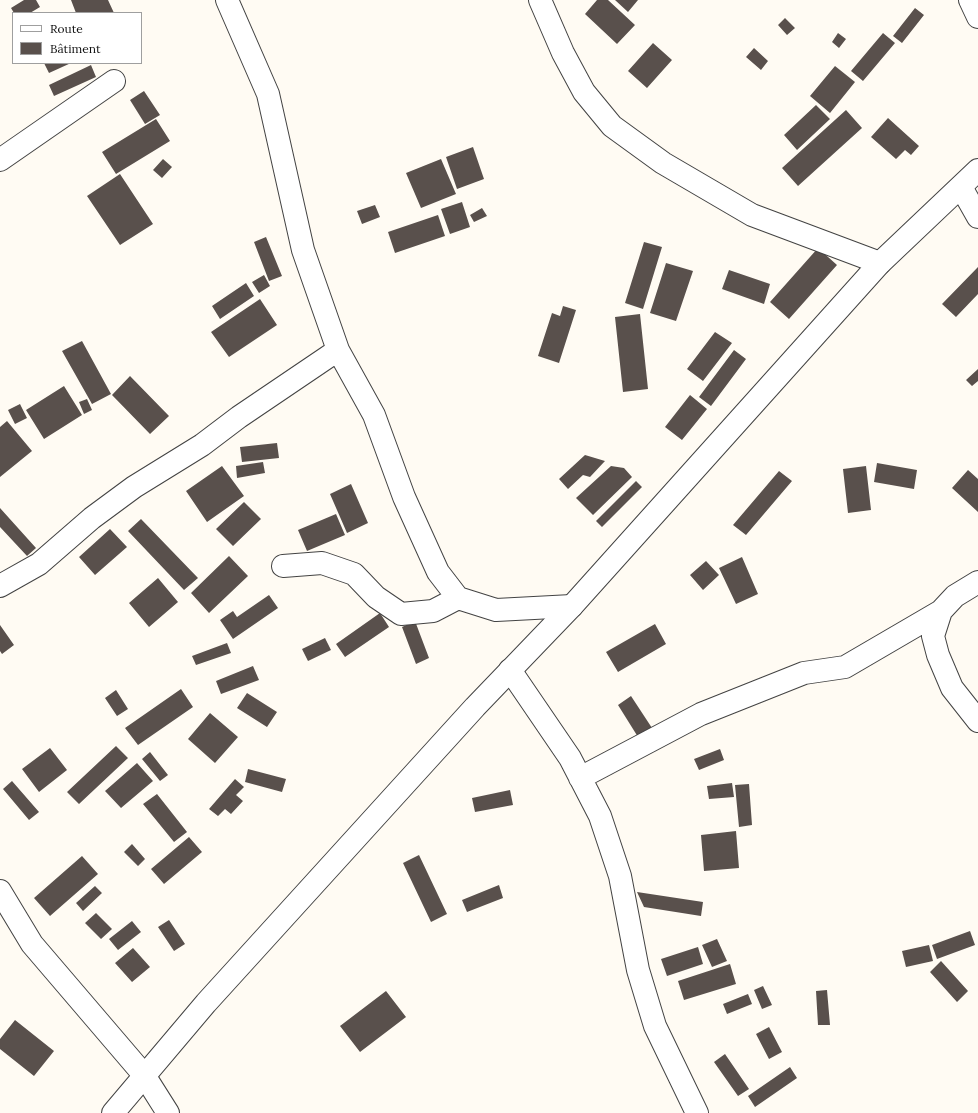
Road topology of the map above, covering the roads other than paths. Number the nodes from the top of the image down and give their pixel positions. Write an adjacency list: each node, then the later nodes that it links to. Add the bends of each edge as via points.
1 (227, 0): 11 (street, via 268,94 303,250)
2 (540, 0): 10 (street, via 563,53 584,92 612,126 663,163 752,215)
3 (970, 0): 4 (street)
4 (978, 17)
5 (114, 81): 6 (street)
6 (0, 160)
7 (978, 170): 8 (street)
8 (962, 187): 9 (street); 10 (street)
9 (978, 217)
10 (880, 263): 16 (street)
11 (338, 350): 14 (street, via 202,445 134,487 92,518 39,564); 15 (street, via 374,416 404,497 438,572)
12 (283, 566): 15 (street, via 322,563 354,574 376,597 400,614 432,611)
13 (978, 582): 17 (street, via 955,596)
14 (0, 586)
15 (458, 598): 16 (street, via 496,610)
16 (572, 606): 18 (street)
17 (941, 612): 19 (street, via 933,636 938,655 952,688); 20 (street, via 845,667 804,673 701,714)
18 (510, 670): 20 (street, via 570,758); 22 (street, via 206,1003)
19 (978, 720)
20 (580, 778): 25 (street, via 600,816 620,876 638,970 655,1026)
21 (0, 891): 22 (street, via 32,944)
22 (144, 1075): 23 (street); 24 (street)
23 (113, 1113)
24 (168, 1113)
25 (697, 1113)

